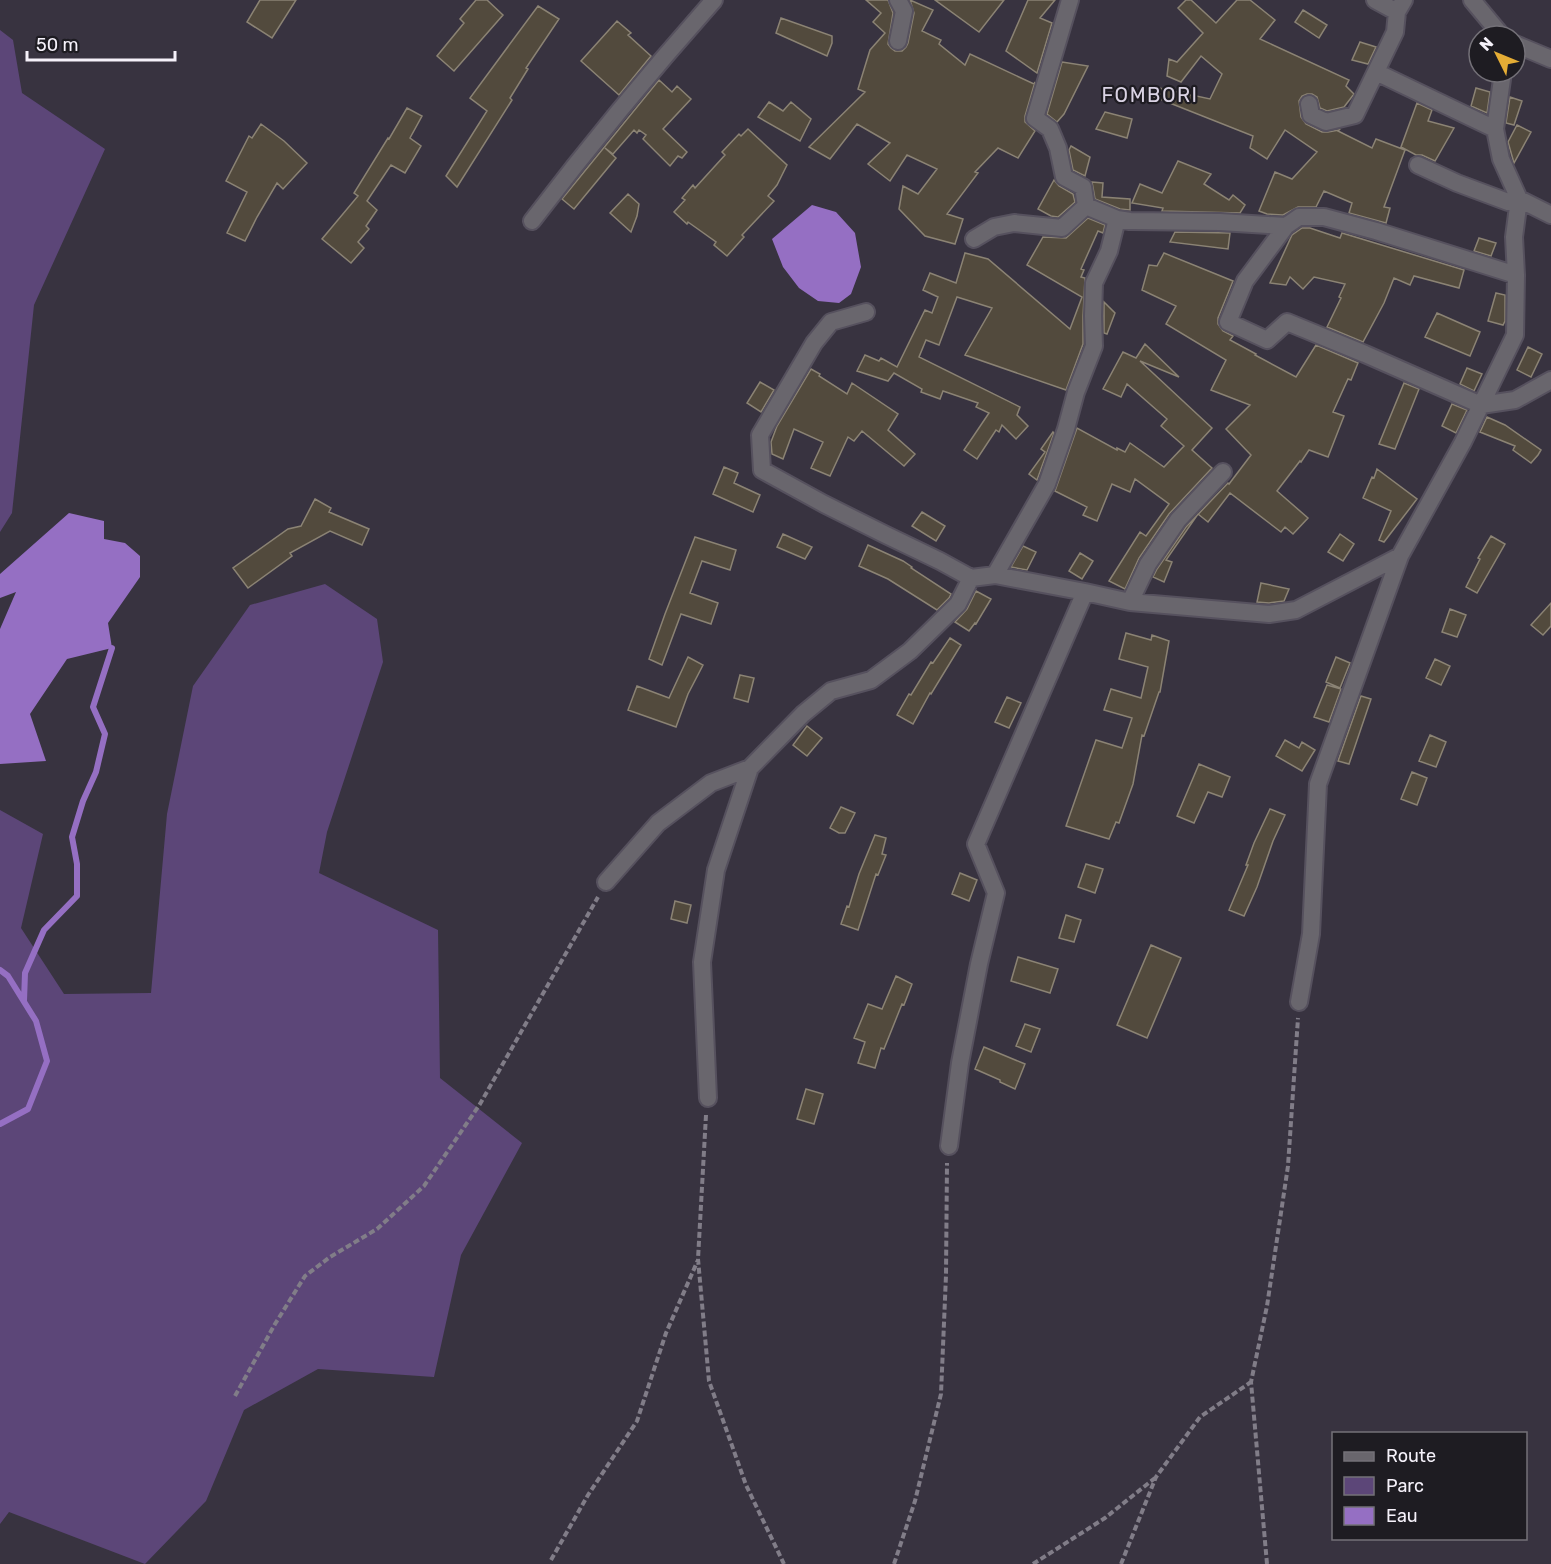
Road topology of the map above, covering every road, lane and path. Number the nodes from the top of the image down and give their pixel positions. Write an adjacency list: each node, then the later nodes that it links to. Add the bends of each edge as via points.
1 (714, 0): 20 (street)
2 (898, 0): 8 (street, via 904,11)
3 (1070, 0): 17 (street, via 1035,118 1050,129 1064,177 1083,187)
4 (1375, 0): 6 (street)
5 (1472, 0): 7 (street)
6 (1401, 6): 11 (street, via 1395,32)
7 (1492, 24)
8 (898, 40)
9 (1527, 49): 10 (street)
10 (1551, 59)
11 (1376, 72): 13 (street, via 1355,115 1326,122 1311,115); 14 (street)
12 (1501, 84): 14 (street)
13 (1309, 104)
14 (1495, 129): 16 (street, via 1501,159)
15 (1418, 165): 16 (street, via 1508,202)
16 (1519, 199): 18 (street); 23 (street, via 1514,237)
17 (1086, 206): 19 (street); 22 (street, via 1062,228 1014,223 994,227)
18 (1551, 215)
19 (1117, 219): 21 (street); 29 (street, via 1109,251 1094,283 1094,346 1066,429 1047,484)
20 (532, 221)
21 (1286, 226): 23 (street, via 1299,217 1324,217); 26 (street, via 1245,281 1228,322 1267,340 1287,322)
22 (974, 239)
23 (1516, 275): 26 (street, via 1515,335)
24 (866, 312): 30 (street, via 831,322 814,343 760,435 762,470)
25 (1551, 380): 26 (street, via 1515,400)
26 (1481, 405): 28 (street)
27 (1223, 472): 32 (street, via 1178,520 1148,564)
28 (1400, 556): 32 (street, via 1296,610 1269,615); 35 (street, via 1318,784 1311,934)
29 (995, 575): 30 (street); 31 (street)
30 (971, 578): 33 (street, via 958,604 910,651 871,680 831,691)
31 (1084, 592): 32 (street); 37 (street, via 976,844 996,893 976,975)
32 (1130, 603)
33 (750, 768): 34 (street, via 711,783 658,824); 36 (street, via 716,870 702,962)
34 (606, 882): 40 (path, via 480,1104 424,1186 376,1229 305,1276)
35 (1299, 1002): 39 (path, via 1288,1166)
36 (708, 1098): 38 (path)
37 (948, 1146): 44 (path, via 941,1394 915,1501)
38 (698, 1259): 42 (path, via 666,1333 637,1421); 43 (path, via 709,1381 746,1485)
39 (1251, 1382): 41 (path, via 1200,1418); 47 (path)
40 (235, 1396)
41 (1156, 1477): 45 (path, via 1105,1518); 46 (path)
42 (551, 1560)
43 (784, 1564)
44 (894, 1564)
45 (1033, 1564)
46 (1121, 1564)
47 (1267, 1564)

